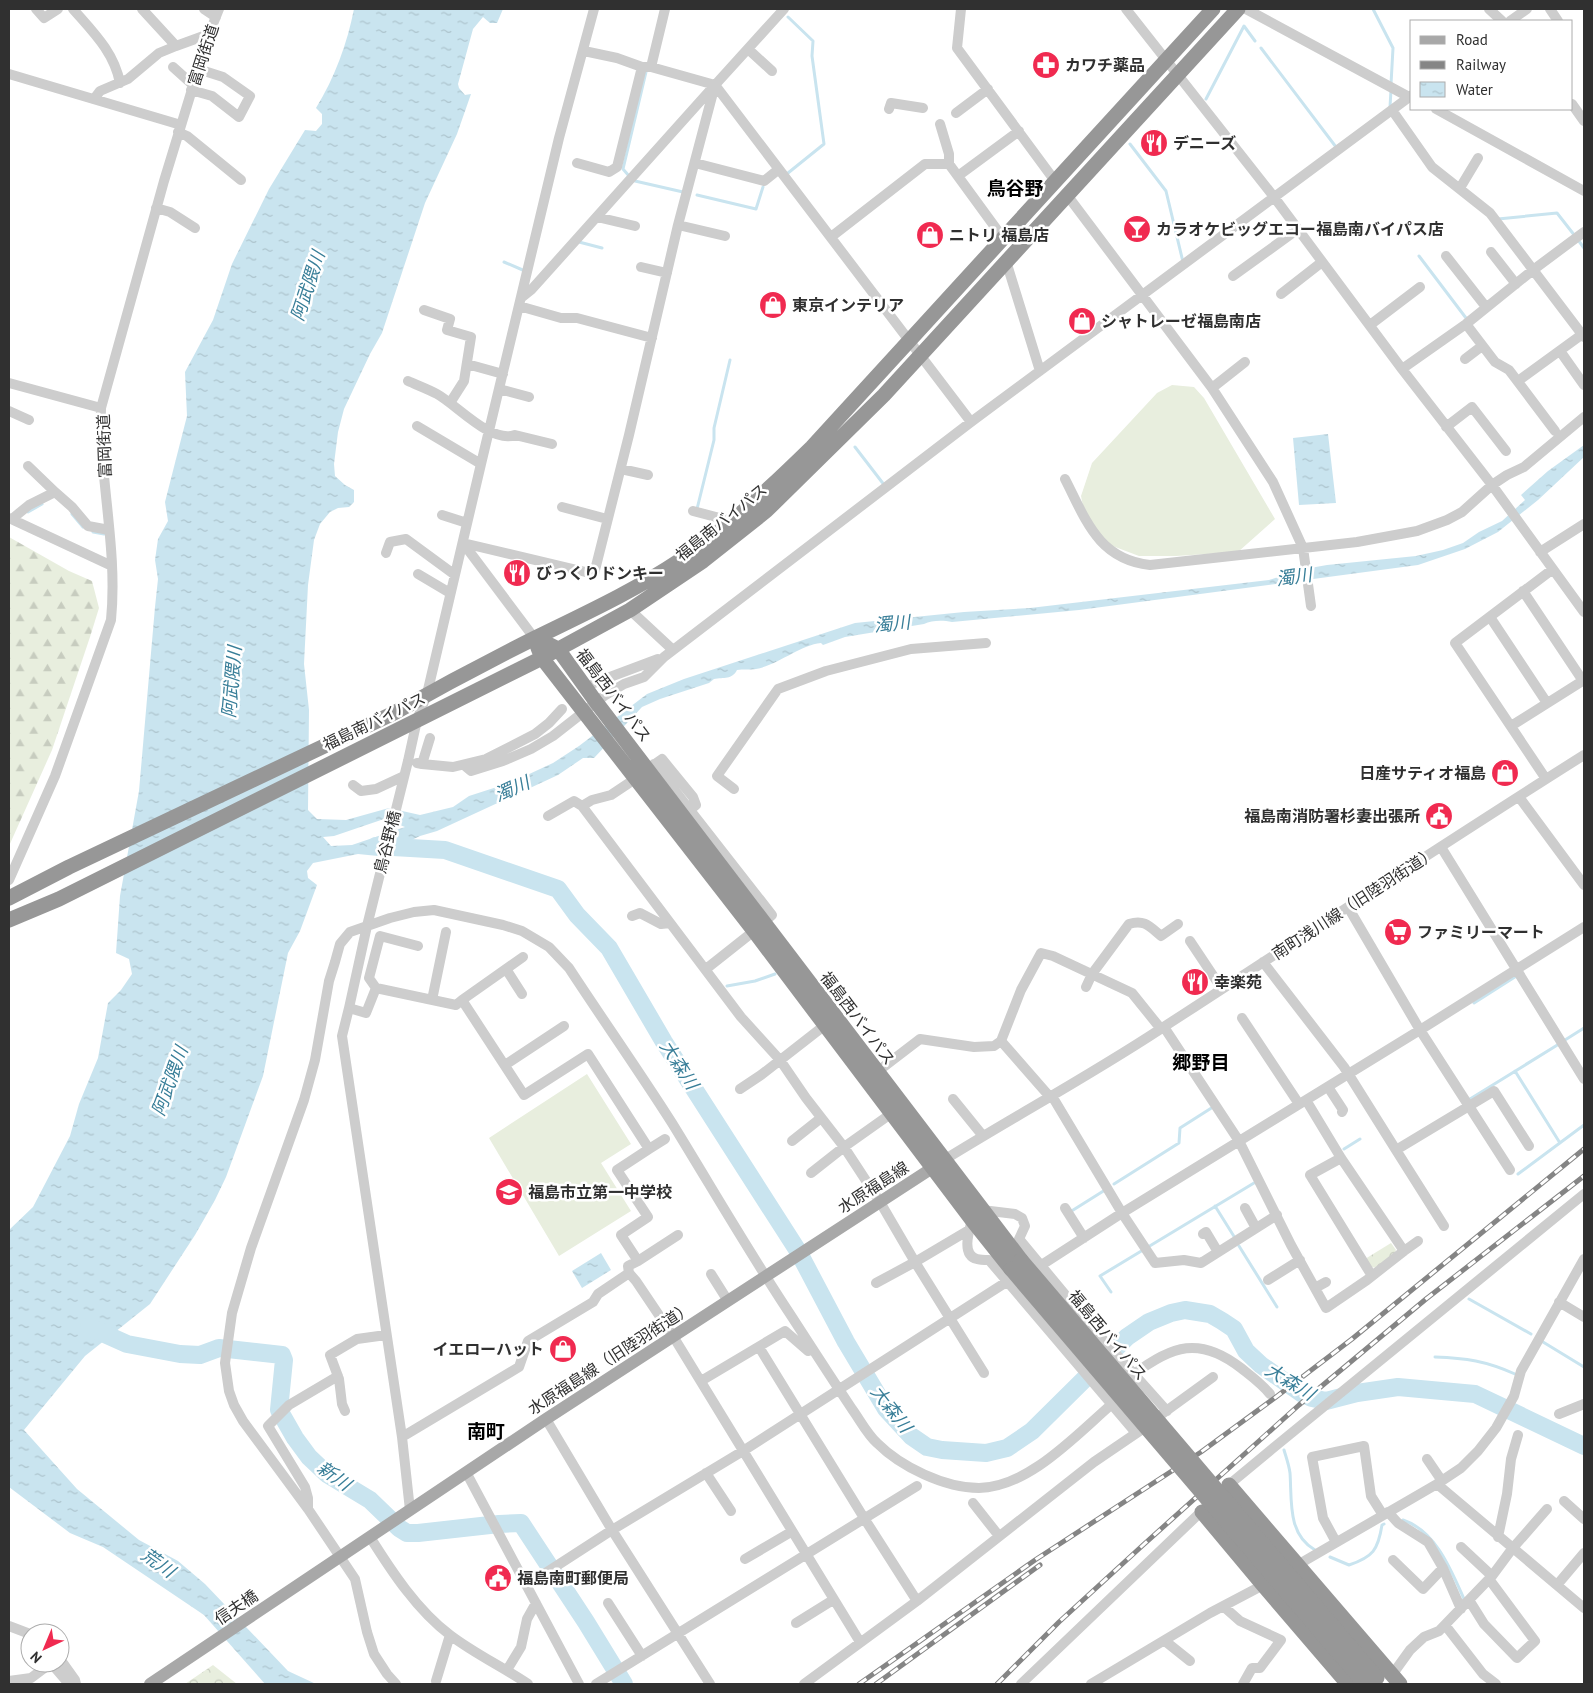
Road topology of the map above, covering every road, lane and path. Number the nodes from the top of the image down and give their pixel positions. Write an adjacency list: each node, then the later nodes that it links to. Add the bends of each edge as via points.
1 (36, 9): 2 (street, via 44,18)
2 (58, 9)
3 (73, 9): 32 (street, via 105,46)
4 (142, 9): 22 (street)
5 (204, 9): 17 (street)
6 (594, 9): 24 (street, 鳥谷野橋)
7 (665, 9): 27 (street)
8 (784, 9): 23 (street)
9 (961, 9): 35 (street, via 957,48)
10 (1126, 9): 25 (street)
11 (1213, 9): 25 (highway, 福島南バイパス)
12 (1238, 9): 30 (highway, 福島南バイパス)
13 (1246, 9): 36 (street)
14 (1489, 9): 18 (street)
15 (1527, 9): 19 (street)
16 (1550, 9): 20 (street)
17 (218, 13): 21 (street, 富岡街道)
18 (1501, 20)
19 (1511, 20)
20 (1557, 20)
21 (209, 34): 22 (street); 28 (street, 富岡街道)
22 (176, 46): 32 (street, via 159,53)
23 (748, 49): 29 (street); 33 (street)
24 (584, 51): 27 (street); 82 (street, 鳥谷野橋, via 559,138)
25 (1166, 59): 30 (street); 55 (highway, 福島南バイパス)
26 (173, 67): 34 (street)
27 (647, 67): 33 (street); 49 (street, via 617,168 609,172)
28 (198, 69): 34 (street, 富岡街道); 34 (street, via 222,77 250,96 239,117 212,96)
29 (772, 72)
30 (1178, 73): 58 (highway, 福島南バイパス); 59 (street)
31 (9, 74): 37 (street)
32 (120, 83): 37 (street, via 100,91)
33 (715, 85): 50 (street); 52 (street); 61 (street)
34 (192, 88): 46 (street, 富岡街道)
35 (988, 89): 43 (street); 47 (street)
36 (1410, 96): 41 (street)
37 (94, 99): 46 (street)
38 (1573, 105): 44 (street)
39 (924, 108): 40 (street, via 892,103)
40 (889, 109)
41 (1392, 110): 56 (street, via 1432,167); 59 (street)
42 (1438, 110): 57 (street)
43 (956, 113)
44 (1584, 121)
45 (940, 124): 51 (street)
46 (180, 129): 54 (street); 60 (street, 富岡街道)
47 (1019, 131): 53 (street); 55 (street)
48 (1478, 158): 56 (street)
49 (577, 163)
50 (695, 163): 52 (street, via 764,181); 62 (street)
51 (949, 164): 53 (street); 68 (street, via 925,164)
52 (779, 169): 68 (street)
53 (958, 176): 69 (street)
54 (241, 180)
55 (1055, 181): 69 (highway, 福島南バイパス)
56 (1460, 188): 75 (street, via 1490,213)
57 (1584, 191)
58 (1067, 195): 72 (highway, 福島南バイパス); 81 (street)
59 (1274, 196): 65 (street); 81 (street)
60 (156, 208): 64 (street, via 170,212); 107 (street, 富岡街道)
61 (597, 217): 63 (street); 82 (street)
62 (678, 225): 67 (street); 76 (street)
63 (635, 226)
64 (195, 228)
65 (1298, 229): 73 (street); 77 (street)
66 (1584, 232): 75 (street)
67 (725, 236)
68 (830, 237): 89 (street)
69 (1004, 238): 89 (highway, 福島南バイパス)
70 (1491, 252): 78 (street)
71 (1446, 256): 83 (street)
72 (1006, 262): 92 (highway, 福島南バイパス); 97 (street)
73 (1322, 262): 80 (street); 86 (street)
74 (641, 267): 76 (street)
75 (1533, 270): 78 (street); 87 (street)
76 (667, 273): 88 (street)
77 (1233, 276)
78 (1516, 284): 83 (street)
79 (1420, 287): 86 (street)
80 (1281, 294)
81 (1142, 296): 97 (street); 103 (street)
82 (520, 301): 88 (street, via 561,318 577,318); 98 (street, 鳥谷野橋)
83 (1486, 307): 85 (street)
84 (424, 310): 95 (street, via 450,319 447,330 471,337)
85 (1466, 324): 90 (street); 96 (street)
86 (1370, 325): 96 (street)
87 (1584, 335): 91 (street)
88 (652, 338): 120 (street)
89 (909, 342): 92 (street); 130 (highway, 福島南バイパス, via 812,447)
90 (1482, 346): 93 (street); 100 (street)
91 (1560, 351): 100 (street); 102 (street)
92 (920, 356): 111 (street); 145 (highway, 福島南バイパス, via 766,511 703,561)
93 (1465, 359)
94 (1245, 362): 103 (street)
95 (467, 364): 98 (street); 106 (street, via 464,381)
96 (1402, 369): 113 (street)
97 (1040, 371): 111 (street)
98 (503, 374): 104 (street, 鳥谷野橋)
99 (408, 381): 106 (street)
100 (1518, 382): 114 (street)
101 (9, 383): 107 (street)
102 (1584, 385)
103 (1212, 388): 135 (street, via 1273,482)
104 (499, 390): 105 (street); 115 (street, 鳥谷野橋)
105 (529, 397)
106 (450, 403): 115 (street)
107 (101, 408): 133 (street, 富岡街道, via 100,433)
108 (9, 411): 110 (street)
109 (1584, 417): 123 (street, via 1524,467)
110 (29, 420)
111 (971, 422): 151 (street)
112 (417, 426): 118 (street)
113 (1446, 427): 117 (street, via 1472,407); 123 (street)
114 (1555, 431)
115 (489, 432): 116 (street); 118 (street, 鳥谷野橋)
116 (552, 444)
117 (1506, 451)
118 (481, 464): 131 (street, 鳥谷野橋)
119 (28, 466): 124 (street)
120 (621, 469): 121 (street); 129 (street)
121 (648, 475)
122 (1065, 479): 135 (street, via 1084,518 1103,545 1139,564)
123 (1492, 485): 135 (street, via 1462,512 1418,531); 136 (street)
124 (55, 492): 128 (street); 133 (street, via 88,526)
125 (562, 507): 129 (street)
126 (693, 511): 130 (street)
127 (442, 515): 131 (street)
128 (10, 519): 138 (street)
129 (607, 519): 134 (street, via 594,574)
130 (731, 521): 148 (highway, 福島南バイパス, via 663,571)
131 (468, 523): 134 (street, 鳥谷野橋)
132 (1584, 524): 136 (street)
133 (109, 530): 138 (street, 富岡街道)
134 (463, 543): 141 (street, 鳥谷野橋); 148 (street)
135 (1304, 552): 144 (street)
136 (1540, 552): 139 (street)
137 (386, 553): 141 (street, via 390,542 406,539)
138 (112, 566): 178 (street, 富岡街道, via 111,620 55,776)
139 (1553, 569): 142 (street); 146 (street)
140 (418, 574): 143 (street)
141 (455, 575): 143 (street, 鳥谷野橋)
142 (1523, 591): 147 (street); 154 (street)
143 (450, 593): 156 (street, 鳥谷野橋)
144 (1311, 606)
145 (630, 610): 150 (highway, 福島南バイパス); 151 (street)
146 (1584, 612)
147 (1490, 617): 158 (street); 162 (street, via 1455,643)
148 (534, 639): 150 (highway, 福島西バイパス); 153 (highway, 福島西バイパス); 156 (highway, 福島南バイパス)
149 (986, 644): 173 (street, via 910,649 826,671 778,689 717,776)
150 (558, 649): 153 (highway, 福島南バイパス); 157 (highway, 福島西バイパス)
151 (673, 650): 152 (street)
152 (664, 657): 155 (street); 157 (street, via 644,677 624,684)
153 (542, 658): 160 (highway, 福島西バイパス); 161 (highway, 福島南バイパス)
154 (1584, 681): 158 (street)
155 (594, 683)
156 (428, 694): 161 (street, 鳥谷野橋); 180 (highway, 福島南バイパス, via 352,735)
157 (597, 704): 160 (street); 187 (highway, 福島西バイパス, via 630,745)
158 (1547, 704): 162 (street)
159 (562, 709): 168 (street, via 535,734)
160 (585, 714): 168 (street, via 531,750 471,771); 187 (highway, 福島西バイパス)
161 (417, 720): 165 (street, 鳥谷野橋); 183 (highway, 福島南バイパス, via 59,899)
162 (1511, 726): 170 (street)
163 (430, 738): 166 (street)
164 (1584, 755): 170 (street, 南町浅川線（旧陸羽街道）)
165 (408, 761): 166 (street); 169 (street, 鳥谷野橋)
166 (422, 764): 168 (street)
167 (653, 765): 187 (street, via 772,915)
168 (465, 766)
169 (404, 776): 172 (street, via 376,789 361,791); 186 (street, 鳥谷野橋)
170 (1546, 779): 174 (street, 南町浅川線（旧陸羽街道）)
171 (629, 783): 175 (street, via 611,795)
172 (353, 785)
173 (734, 789)
174 (1519, 796): 177 (street, 南町浅川線（旧陸羽街道）); 179 (street)
175 (582, 806): 176 (street, via 574,801); 184 (street)
176 (548, 816)
177 (1441, 847): 181 (street, 南町浅川線（旧陸羽街道）); 196 (street)
178 (9, 880)
179 (1584, 885)
180 (9, 898)
181 (1348, 907): 193 (street, 南町浅川線（旧陸羽街道）); 209 (street)
182 (632, 916): 184 (street, via 640,913 661,924)
183 (9, 920)
184 (670, 923): 195 (street)
185 (1178, 924): 197 (street, via 1161,936 1143,922 1129,924)
186 (367, 926): 204 (street, 鳥谷野橋); 260 (street, via 414,912 434,910 522,931 549,947 570,968); 298 (street, via 350,932 340,944 329,981 315,1060 251,1248 232,1313 225,1363 229,1391 243,1421)
187 (759, 927): 195 (street); 206 (highway, 福島西バイパス)
188 (1584, 927): 196 (street)
189 (446, 932): 202 (street)
190 (1190, 941): 200 (street)
191 (418, 946): 199 (street, via 380,936 369,978)
192 (524, 957): 194 (street)
193 (1263, 962): 200 (street, 南町浅川線（旧陸羽街道）); 213 (street)
194 (506, 969): 201 (street); 203 (street)
195 (706, 969): 211 (street, via 741,1017)
196 (1518, 970): 209 (street); 215 (street)
197 (1092, 974): 198 (street); 208 (street, via 1132,993); 210 (street, via 1040,953 1021,990)
198 (1086, 987)
199 (376, 988): 202 (street); 204 (street, via 366,1013)
200 (1222, 989): 208 (street, 南町浅川線（旧陸羽街道）)
201 (522, 994)
202 (432, 1000): 203 (street, via 456,1005)
203 (462, 1000): 212 (street)
204 (350, 1008): 270 (street, 鳥谷野橋, via 342,1036)
205 (1242, 1018): 220 (street)
206 (829, 1021): 211 (street); 214 (highway, 福島西バイパス)
207 (564, 1026): 212 (street)
208 (1163, 1028): 218 (street, 南町浅川線（旧陸羽街道）); 228 (street)
209 (1420, 1030): 213 (street); 221 (street)
210 (1001, 1042): 214 (street, via 994,1046 974,1047 920,1039); 218 (street)
211 (780, 1060): 217 (street); 224 (street)
212 (505, 1065): 231 (street, via 524,1095 588,1054)
213 (1349, 1074): 216 (street); 232 (street)
214 (872, 1076): 223 (highway, 福島西バイパス); 234 (highway, 福島西バイパス)
215 (1584, 1079)
216 (1328, 1087): 220 (street); 222 (street)
217 (740, 1089)
218 (1051, 1097): 225 (street, 南町浅川線（旧陸羽街道）); 241 (street)
219 (953, 1099): 225 (street)
220 (1303, 1102): 228 (street); 233 (street)
221 (1470, 1107): 229 (street, via 1494,1091); 232 (street); 235 (street)
222 (1342, 1112)
223 (892, 1113): 230 (street); 234 (highway, 福島西バイパス)
224 (821, 1118): 227 (street); 230 (street)
225 (983, 1136): 234 (street, 南町浅川線（旧陸羽街道）)
226 (665, 1139): 231 (street)
227 (792, 1141)
228 (1239, 1141): 241 (street); 242 (street)
229 (1529, 1146)
230 (844, 1147): 236 (street); 238 (street)
231 (649, 1150): 254 (street, via 617,1170 648,1217 621,1235)
232 (1396, 1150): 244 (street)
233 (1341, 1158): 250 (street); 261 (street, via 1310,1176)
234 (938, 1164): 238 (main road, 水原福島線); 243 (highway, 福島西バイパス)
235 (1510, 1170)
236 (811, 1173)
237 (1584, 1194): 295 (street)
238 (880, 1202): 255 (street); 260 (main road, 水原福島線)
239 (1065, 1208): 248 (street)
240 (1245, 1208): 245 (street)
241 (1122, 1213): 248 (street); 251 (street, via 1155,1263 1184,1260 1201,1263)
242 (1277, 1215): 245 (street); 253 (street)
243 (974, 1220): 255 (street); 256 (street, via 1015,1214 1022,1218 1025,1226 1019,1240); 257 (highway, 福島西バイパス); 257 (street, via 967,1246 970,1255)
244 (1444, 1226)
245 (1256, 1228): 251 (street)
246 (1203, 1234): 251 (street, via 1206,1232)
247 (678, 1235): 254 (street)
248 (1084, 1238): 256 (street)
249 (1418, 1241): 250 (street)
250 (1404, 1251): 261 (street)
251 (1218, 1252)
252 (1584, 1259): 267 (street)
253 (1300, 1260): 262 (street); 265 (street)
254 (638, 1261): 258 (street, via 628,1266)
255 (915, 1262): 263 (street); 269 (street)
256 (1040, 1266): 275 (street)
257 (1013, 1270): 269 (street); 281 (street, via 1071,1357); 345 (highway, 福島西バイパス, bridge)
258 (629, 1273): 271 (street); 288 (street, via 598,1294 593,1302 528,1341 519,1367)
259 (711, 1274): 266 (street)
260 (769, 1275): 266 (main road, 水原福島線（旧陸羽街道）); 273 (street)
261 (1372, 1276): 265 (street, via 1326,1308)
262 (1268, 1280)
263 (876, 1282)
264 (1326, 1282): 265 (street)
265 (1315, 1288)
266 (728, 1301): 271 (main road, 水原福島線（旧陸羽街道）)
267 (1559, 1302): 268 (street); 293 (street, via 1521,1371 1514,1396 1496,1428 1461,1468)
268 (1584, 1316)
269 (950, 1319): 274 (street); 279 (street)
270 (386, 1335): 276 (street, via 357,1338 330,1354); 288 (street, 鳥谷野橋)
271 (673, 1336): 278 (street); 286 (main road, 水原福島線（旧陸羽街道）)
272 (759, 1347): 273 (street, via 785,1331 808,1351); 278 (street); 284 (street)
273 (812, 1349): 279 (street)
274 (984, 1373)
275 (1133, 1375): 277 (street, via 1164,1413); 280 (street, via 1152,1360 1172,1351 1189,1347 1207,1348 1233,1362)
276 (338, 1376): 283 (street); 298 (street, via 289,1405 268,1426 305,1488)
277 (1213, 1377)
278 (700, 1382): 289 (street)
279 (841, 1388): 281 (street, via 876,1442 889,1453 922,1473 955,1486 980,1488 1017,1479 1041,1465); 284 (street)
280 (1270, 1394)
281 (1109, 1401): 308 (street, via 1138,1431)
282 (1584, 1404): 285 (street)
283 (345, 1411)
284 (799, 1414): 289 (street); 304 (street)
285 (1559, 1414)
286 (546, 1419): 291 (main road, 水原福島線（旧陸羽街道）); 306 (street)
287 (1518, 1435): 310 (street, via 1510,1459)
288 (402, 1437): 300 (street, 鳥谷野橋)
289 (743, 1451): 292 (street); 307 (street)
290 (1427, 1459): 293 (street)
291 (466, 1472): 300 (main road, 水原福島線（旧陸羽街道）); 323 (street)
292 (706, 1473): 302 (street); 306 (street)
293 (1439, 1482): 303 (street); 310 (street)
294 (917, 1486): 304 (street)
295 (1227, 1487): 319 (highway)
296 (1564, 1501): 305 (street)
297 (973, 1503): 308 (street)
298 (308, 1509): 316 (street)
299 (1547, 1509): 313 (street)
300 (410, 1510): 309 (main road, 水原福島線（旧陸羽街道）)
301 (1204, 1510): 322 (highway); 356 (street)
302 (731, 1511)
303 (1385, 1513): 311 (street); 311 (street, via 1371,1496 1364,1446 1312,1458 1323,1518); 320 (street, via 1428,1542)
304 (864, 1518): 315 (street); 327 (street)
305 (1584, 1519)
306 (612, 1530): 323 (street); 335 (street)
307 (791, 1532): 315 (street); 317 (street)
308 (999, 1536): 327 (street)
309 (370, 1537): 316 (main road, 水原福島線（旧陸羽街道）); 336 (street, via 408,1593)
310 (1498, 1537): 313 (street)
311 (1336, 1542): 319 (street)
312 (1461, 1546): 321 (street)
313 (1512, 1549): 321 (street); 324 (street)
314 (1584, 1553): 324 (street)
315 (806, 1555): 325 (street); 335 (street)
316 (340, 1556): 349 (main road, 信夫橋); 350 (street, via 355,1579 374,1654)
317 (745, 1559)
318 (1392, 1560): 320 (street, via 1423,1589)
319 (1295, 1566): 345 (highway)
320 (1443, 1568): 332 (street)
321 (1490, 1578): 326 (street); 326 (street, via 1535,1641 1518,1658 1484,1624)
322 (1267, 1583): 330 (street); 359 (highway)
323 (527, 1585): 329 (street)
324 (1557, 1585): 331 (street)
325 (833, 1600): 333 (street); 338 (street)
326 (1469, 1600): 332 (street)
327 (917, 1601): 338 (street)
328 (608, 1602): 339 (street)
329 (536, 1603): 341 (street, via 527,1619 521,1647); 352 (street)
330 (1223, 1606): 337 (street); 358 (street, via 1240,1621 1281,1640 1260,1668 1252,1668)
331 (1584, 1608)
332 (1461, 1609): 334 (street)
333 (796, 1623)
334 (1445, 1625): 345 (street, via 1440,1631 1424,1637); 360 (street, via 1483,1674)
335 (678, 1633): 339 (street); 354 (street)
336 (450, 1635): 341 (street); 344 (street)
337 (1165, 1641): 340 (street); 357 (street)
338 (860, 1642): 355 (street)
339 (642, 1656): 353 (street)
340 (1190, 1660)
341 (507, 1670): 351 (street)
342 (70, 1673): 348 (street)
343 (9, 1681): 346 (street)
344 (436, 1681)
345 (1383, 1681)
346 (25, 1682): 347 (street, via 51,1663)
347 (69, 1684)
348 (76, 1684)
349 (150, 1684)
350 (396, 1684)
351 (528, 1684)
352 (579, 1684)
353 (596, 1684)
354 (710, 1684)
355 (804, 1684)
356 (1021, 1684)
357 (1090, 1684)
358 (1243, 1684)
359 (1348, 1684)
360 (1496, 1684)

